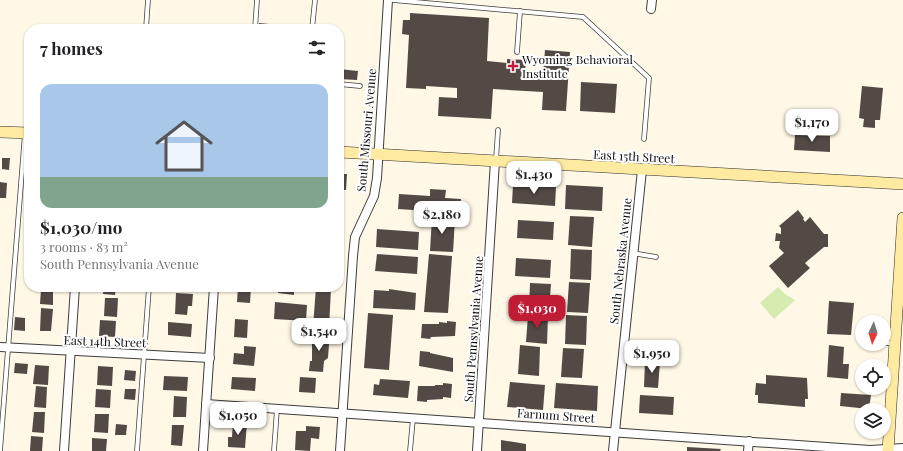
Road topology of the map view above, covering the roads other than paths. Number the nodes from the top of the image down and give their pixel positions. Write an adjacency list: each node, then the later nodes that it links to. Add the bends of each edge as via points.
1 (148, 0): 9 (lane)
2 (257, 0): 10 (lane)
3 (315, 0): 11 (lane)
4 (388, 0): 20 (street, South Missouri Avenue)
5 (393, 0): 8 (lane)
6 (652, 0): 7 (street)
7 (651, 9)
8 (520, 11): 12 (lane); 18 (lane, via 583,16 649,78)
9 (146, 24)
10 (255, 24)
11 (313, 24)
12 (517, 52)
13 (344, 84): 14 (lane)
14 (360, 86)
15 (498, 130): 22 (lane)
16 (0, 132): 17 (main road)
17 (24, 133)
18 (644, 139)
19 (344, 152): 20 (main road, East 15th Street)
20 (378, 154): 22 (main road, East 15th Street); 39 (street, South Missouri Avenue, via 374,196 355,237)
21 (24, 161): 32 (lane)
22 (496, 161): 23 (main road, East 15th Street); 41 (street, South Pennsylvania Avenue)
23 (642, 170): 24 (main road, East 15th Street); 26 (street, South Nebraska Avenue)
24 (903, 184)
25 (903, 218): 31 (main road)
26 (632, 253): 27 (lane); 42 (street, South Nebraska Avenue)
27 (656, 257)
28 (75, 292): 33 (street)
29 (149, 292): 34 (lane)
30 (214, 292): 35 (street)
31 (891, 333)
32 (4, 348): 33 (street, East 14th Street); 47 (lane)
33 (71, 352): 34 (street, East 14th Street, via 83,350); 48 (street)
34 (144, 354): 35 (street, East 14th Street); 49 (lane)
35 (210, 358): 37 (street)
36 (888, 395): 46 (main road)
37 (206, 404): 38 (street, Farnum Street); 50 (street)
38 (277, 409): 39 (street, Farnum Street); 51 (lane)
39 (343, 413): 40 (street, Farnum Street); 52 (street, South Missouri Avenue)
40 (413, 418): 41 (street, Farnum Street); 53 (lane)
41 (479, 422): 42 (street, Farnum Street); 54 (street, South Pennsylvania Avenue)
42 (615, 432): 43 (street, Farnum Street); 55 (street, South Nebraska Avenue)
43 (749, 441): 44 (street, Farnum Street); 56 (street)
44 (817, 448): 46 (street, Farnum Street)
45 (903, 448): 46 (street, Farnum Street)
46 (888, 450)
47 (0, 451)
48 (64, 451)
49 (137, 451)
50 (203, 451)
51 (274, 451)
52 (340, 451)
53 (410, 451)
54 (477, 451)
55 (613, 451)
56 (748, 451)

